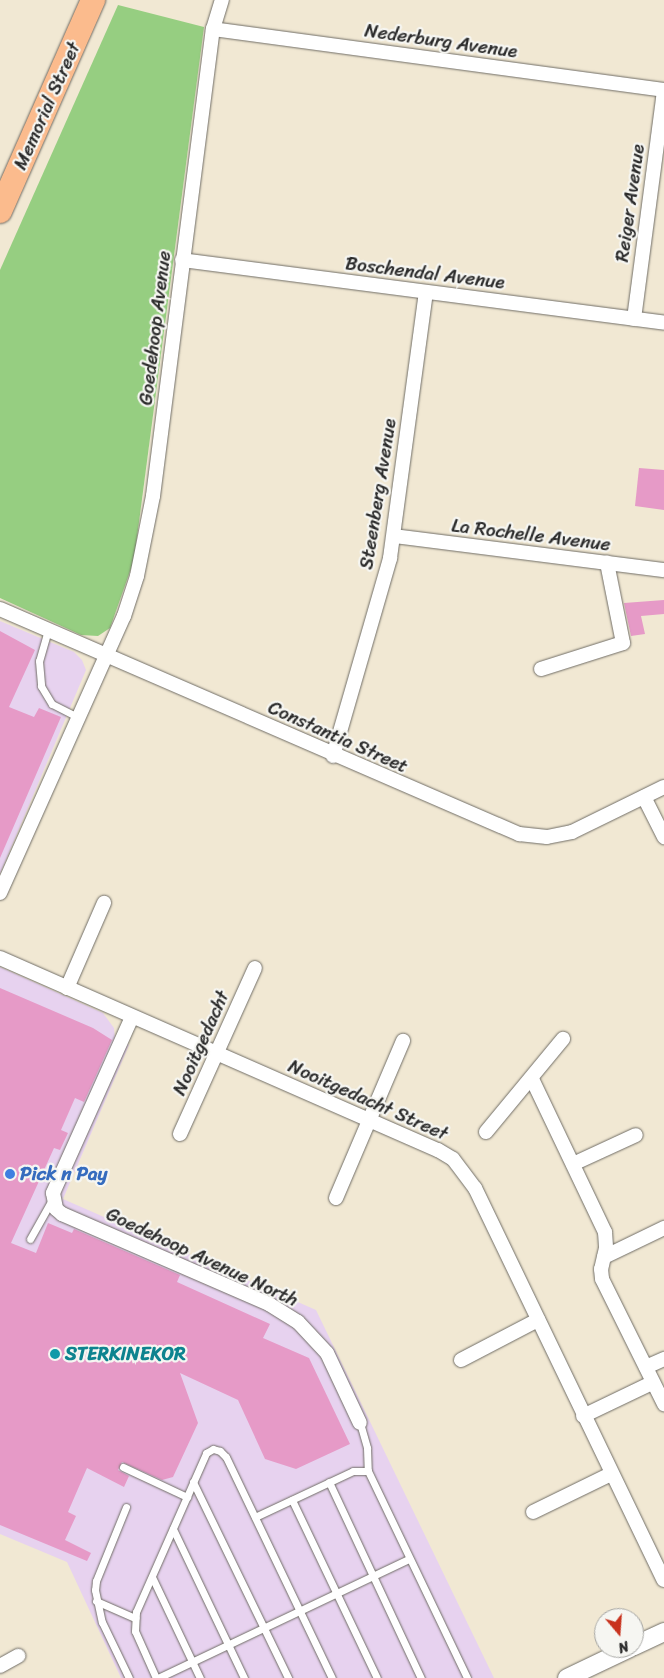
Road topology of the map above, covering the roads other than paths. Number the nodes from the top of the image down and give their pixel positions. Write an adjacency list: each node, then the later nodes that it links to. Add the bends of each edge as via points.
1 (93, 0): 5 (highway, Memorial Street)
2 (222, 0): 3 (street, Goedehoop Avenue)
3 (213, 30): 4 (street, Nederburg Avenue); 6 (street, Goedehoop Avenue)
4 (664, 90): 8 (street, Reiger Avenue)
5 (0, 211)
6 (182, 260): 7 (street, Boschendal Avenue); 15 (street, Goedehoop Avenue, via 143,552 124,616)
7 (426, 292): 8 (street, Boschendal Avenue); 10 (street, Steenberg Avenue)
8 (634, 319): 9 (street, Boschendal Avenue)
9 (664, 323)
10 (394, 536): 11 (street, La Rochelle Avenue); 18 (street, Steenberg Avenue)
11 (606, 563): 12 (street, La Rochelle Avenue); 16 (street, via 623,643)
12 (664, 570)
13 (0, 609): 14 (street, Constantia Street)
14 (48, 630): 15 (street, Constantia Street); 17 (lane, via 39,661 41,686 52,704)
15 (105, 655): 17 (street); 18 (street, Constantia Street)
16 (541, 669)
17 (78, 717): 22 (street)
18 (333, 756): 20 (street, Constantia Street, via 496,826 532,836 572,832)
19 (664, 788): 20 (street, Constantia Street)
20 (644, 797): 21 (street)
21 (664, 837)
22 (0, 893)
23 (104, 903): 26 (street)
24 (0, 958): 26 (street, Nooitgedacht Street)
25 (255, 968): 30 (street, Nooitgedacht)
26 (67, 988): 27 (street, Nooitgedacht Street)
27 (132, 1017): 30 (street, Nooitgedacht Street); 37 (street)
28 (563, 1039): 31 (street)
29 (403, 1041): 32 (street)
30 (218, 1054): 32 (street, Nooitgedacht Street); 34 (street, Nooitgedacht)
31 (532, 1079): 33 (street); 36 (street)
32 (370, 1120): 38 (street); 42 (street, Nooitgedacht Street, via 447,1155 465,1172)
33 (486, 1132)
34 (180, 1134)
35 (636, 1134): 36 (street)
36 (573, 1164): 41 (street, via 604,1232)
37 (53, 1198): 40 (lane); 49 (street, Goedehoop Avenue North, via 54,1206 62,1214 269,1304 298,1322 327,1353)
38 (336, 1198)
39 (664, 1228): 41 (street)
40 (30, 1239)
41 (604, 1257): 45 (street, via 602,1280)
42 (538, 1320): 44 (street); 48 (street, Nooitgedacht Street)
43 (664, 1358): 45 (street)
44 (461, 1360)
45 (646, 1368): 46 (street)
46 (652, 1383): 47 (street); 48 (street)
47 (664, 1404)
48 (583, 1416): 52 (street, Nooitgedacht Street)
49 (360, 1423): 51 (lane, Goedehoop Avenue North, via 367,1448)
50 (123, 1467): 55 (lane)
51 (368, 1471): 54 (lane, via 356,1470); 61 (lane, Goedehoop Avenue North)
52 (611, 1474): 58 (street); 64 (street, Nooitgedacht Street)
53 (193, 1482): 55 (lane); 59 (lane, via 206,1453 220,1450); 69 (lane)
54 (328, 1482): 56 (lane); 62 (lane)
55 (187, 1496): 60 (lane)
56 (292, 1500): 59 (lane); 65 (lane)
57 (126, 1507): 66 (lane, via 96,1581)
58 (533, 1512)
59 (255, 1517): 67 (lane)
60 (173, 1529): 63 (lane); 72 (lane)
61 (410, 1559): 62 (lane); 85 (lane, Goedehoop Avenue North)
62 (373, 1576): 65 (lane); 84 (lane)
63 (152, 1577): 68 (lane); 75 (lane)
64 (664, 1580)
65 (337, 1592): 67 (lane); 83 (lane)
66 (96, 1601): 68 (lane); 77 (lane)
67 (300, 1610): 69 (lane); 82 (lane)
68 (135, 1618): 78 (lane, via 135,1632)
69 (264, 1627): 72 (lane); 81 (lane)
70 (664, 1632): 71 (street)
71 (644, 1641)
72 (228, 1644): 75 (lane); 80 (lane)
73 (18, 1656): 76 (street)
74 (609, 1658): 86 (street)
75 (192, 1662): 78 (lane); 79 (lane)
76 (0, 1666)
77 (128, 1678)
78 (157, 1678)
79 (200, 1678)
80 (244, 1678)
81 (288, 1678)
82 (332, 1678)
83 (377, 1678)
84 (421, 1678)
85 (467, 1678)
86 (567, 1678)

